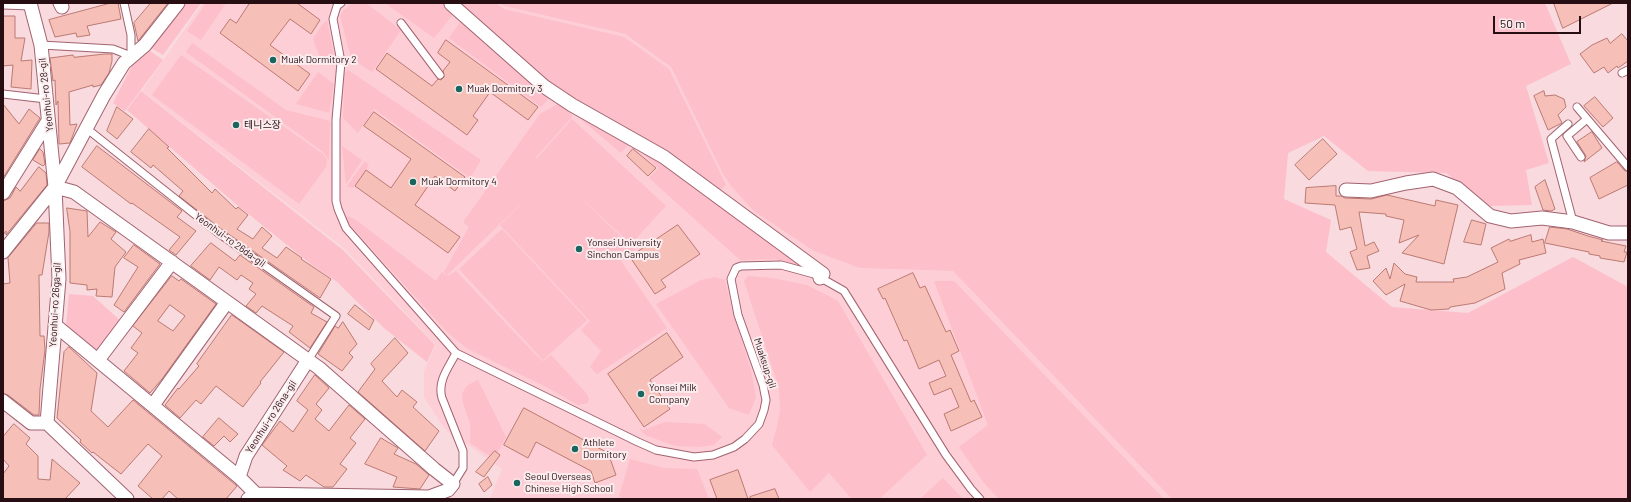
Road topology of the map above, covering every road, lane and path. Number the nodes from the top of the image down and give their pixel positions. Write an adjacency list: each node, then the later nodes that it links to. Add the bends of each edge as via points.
1 (124, 3): 9 (lane, via 131,35)
2 (178, 3): 9 (street, via 145,45)
3 (341, 3): 30 (lane, via 337,6 333,19 341,62 336,120 338,210 346,228)
4 (450, 4): 27 (street, via 545,87 664,157 823,274)
5 (31, 5): 6 (lane); 8 (street, Yeonhui-ro 28-gil)
6 (3, 6)
7 (401, 23): 10 (lane)
8 (41, 45): 9 (lane, via 113,49); 12 (street, Yeonhui-ro 28-gil)
9 (131, 56): 17 (street)
10 (440, 75)
11 (3, 94): 12 (lane)
12 (46, 98): 15 (street, Yeonhui-ro 28-gil)
13 (1577, 106): 14 (lane)
14 (1587, 119): 18 (lane, via 1567,136); 19 (lane)
15 (48, 121): 20 (street, Yeonhui-ro 28-gil); 22 (street)
16 (1568, 124): 23 (lane, via 1551,139)
17 (86, 128): 20 (street); 32 (lane, Yeonhui-ro 26da-gil, via 218,232 336,316)
18 (1581, 158)
19 (1628, 167)
20 (55, 188): 25 (street); 26 (street, via 74,192); 29 (street, Yeonhui-ro 26ga-gil, via 59,279)
21 (1346, 190): 23 (street, via 1371,191 1433,179 1457,188 1490,216 1511,222 1542,218)
22 (3, 193)
23 (1573, 222): 24 (street, via 1609,233)
24 (1628, 233)
25 (3, 252)
26 (172, 262): 28 (street); 31 (street)
27 (820, 278): 30 (lane, Muaksup-gil, via 781,265 741,266 733,272 731,279 738,315 766,400 759,424 734,447 713,455 694,457 656,450); 40 (lane, Muaksup-gil, via 844,291 946,455)
28 (227, 302): 32 (street); 34 (street)
29 (55, 325): 31 (street); 35 (street, Yeonhui-ro 26ga-gil)
30 (456, 353): 37 (lane, via 441,381 440,389 463,451 463,468)
31 (98, 360): 34 (street)
32 (308, 360): 36 (street, Yeonhui-ro 26na-gil, via 246,456); 37 (street)
33 (3, 401): 35 (street, via 31,423)
34 (153, 405): 36 (street)
35 (47, 423): 39 (street)
36 (239, 477): 38 (street)
37 (453, 484): 38 (street, via 448,490 429,496)
38 (252, 497)
39 (127, 499)
40 (980, 499)

